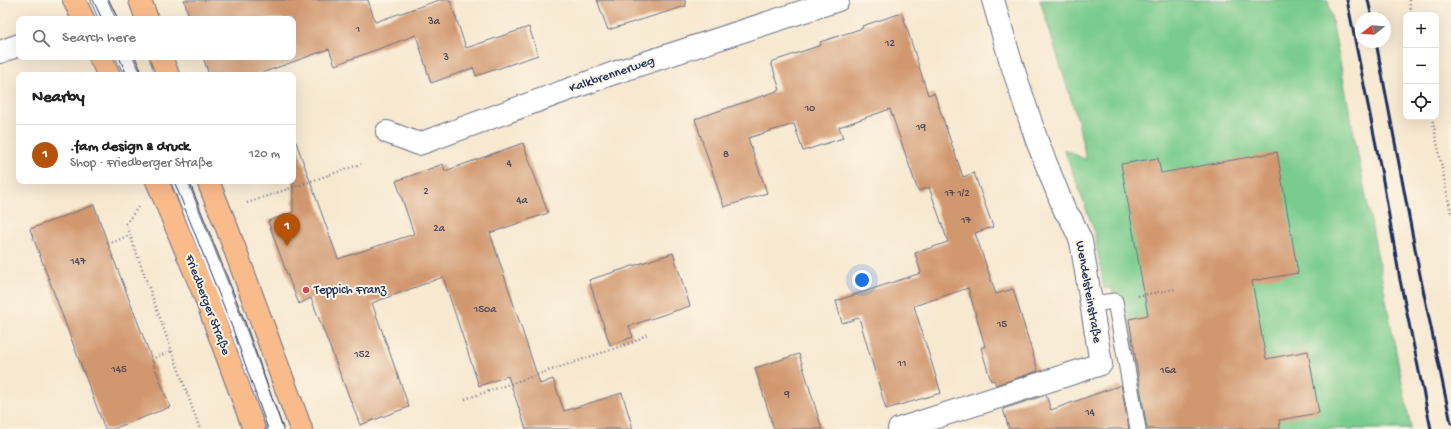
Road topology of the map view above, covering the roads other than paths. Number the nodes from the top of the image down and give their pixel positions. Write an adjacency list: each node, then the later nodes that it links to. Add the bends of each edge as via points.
1 (74, 0): 6 (main road)
2 (99, 0): 7 (lane)
3 (140, 0): 8 (main road)
4 (838, 0): 17 (street, Kalkbrennerweg, via 614,73 419,144)
5 (993, 0): 21 (street, Wendelsteinstraße, via 1037,141 1065,211 1081,241)
6 (82, 16)
7 (106, 16)
8 (146, 16)
9 (16, 46): 10 (street)
10 (0, 52)
11 (102, 60): 14 (main road)
12 (126, 60): 15 (lane)
13 (162, 60): 16 (main road)
14 (108, 72)
15 (132, 72)
16 (167, 72)
17 (387, 132)
18 (158, 184): 22 (main road, Friedberger Straße, via 205,296)
19 (180, 184): 23 (lane)
20 (209, 184): 24 (main road)
21 (1091, 304): 25 (street, Wendelsteinstraße, via 1101,364); 26 (lane, via 1115,301)
22 (254, 429)
23 (275, 429)
24 (301, 429)
25 (899, 429)
26 (1138, 429)

